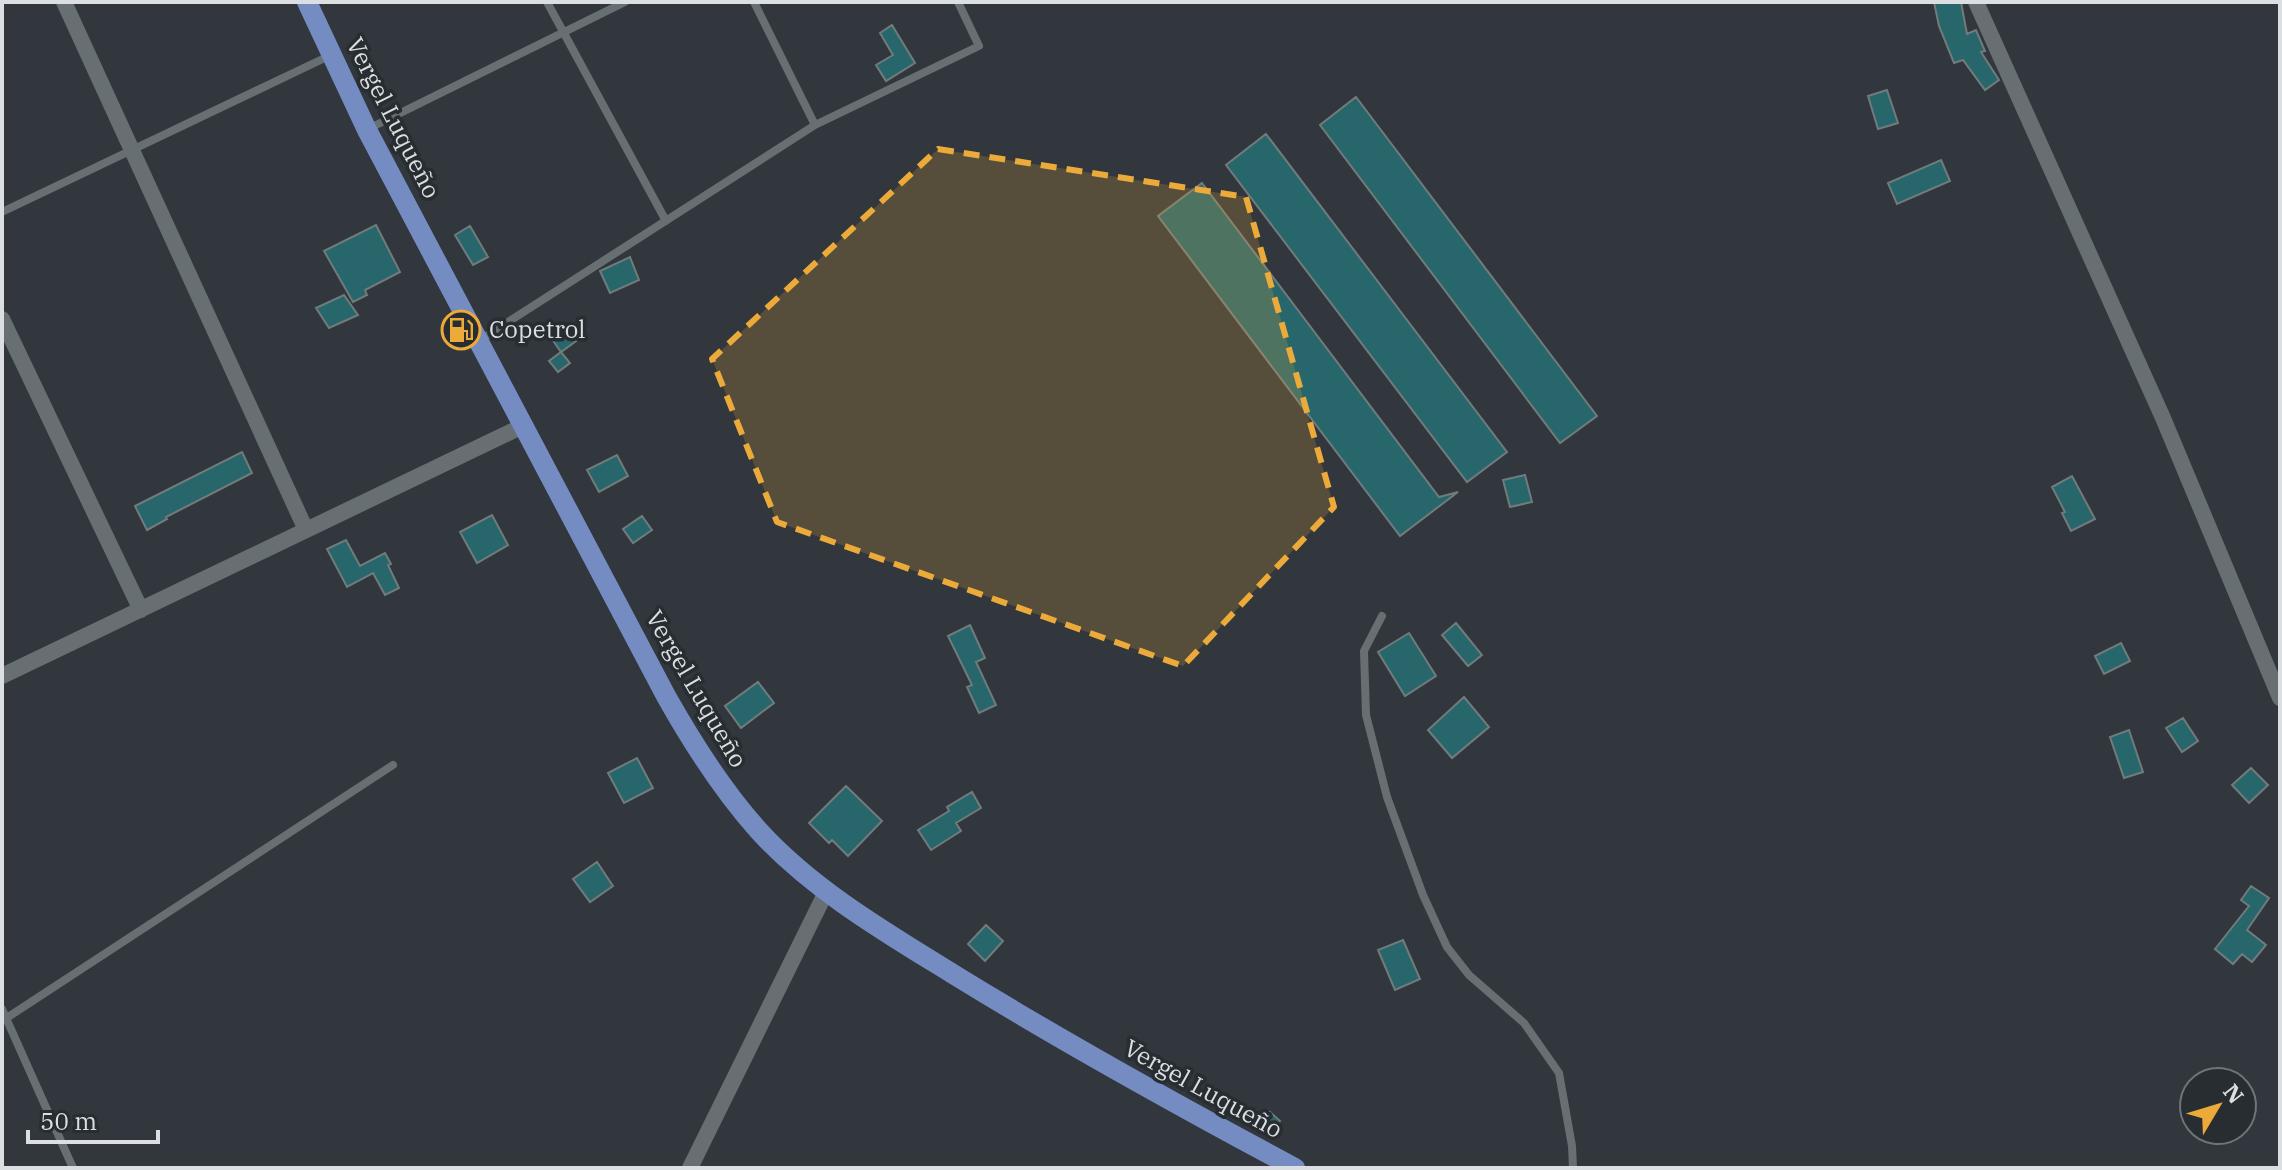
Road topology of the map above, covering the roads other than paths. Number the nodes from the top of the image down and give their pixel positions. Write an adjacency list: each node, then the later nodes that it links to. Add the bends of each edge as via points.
1 (64, 2): 12 (street)
2 (307, 2): 9 (main road, Vergel Luqueño)
3 (547, 2): 8 (lane)
4 (625, 2): 8 (lane)
5 (754, 2): 10 (lane)
6 (958, 2): 10 (lane, via 979,46)
7 (1976, 2): 22 (street, via 2163,418)
8 (563, 31): 11 (lane); 14 (lane)
9 (332, 55): 11 (main road, Vergel Luqueño); 12 (lane)
10 (815, 125): 14 (lane)
11 (367, 130): 16 (main road, Vergel Luqueño)
12 (132, 150): 13 (lane); 18 (street)
13 (2, 212)
14 (666, 221): 16 (lane)
15 (2, 319): 19 (street)
16 (480, 340): 17 (main road, Vergel Luqueño)
17 (525, 425): 18 (street); 24 (main road, Vergel Luqueño, via 691,741 760,832)
18 (306, 530): 19 (street)
19 (141, 610): 21 (street)
20 (1382, 616): 29 (lane, via 1364,651 1366,715 1387,797 1447,947 1469,975 1524,1023 1559,1073)
21 (2, 676)
22 (2280, 698)
23 (393, 765): 25 (lane)
24 (826, 892): 27 (street); 28 (main road, Vergel Luqueño, via 1131,1080)
25 (3, 1016): 26 (lane)
26 (73, 1168)
27 (690, 1168)
28 (1295, 1168)
29 (1573, 1168)

